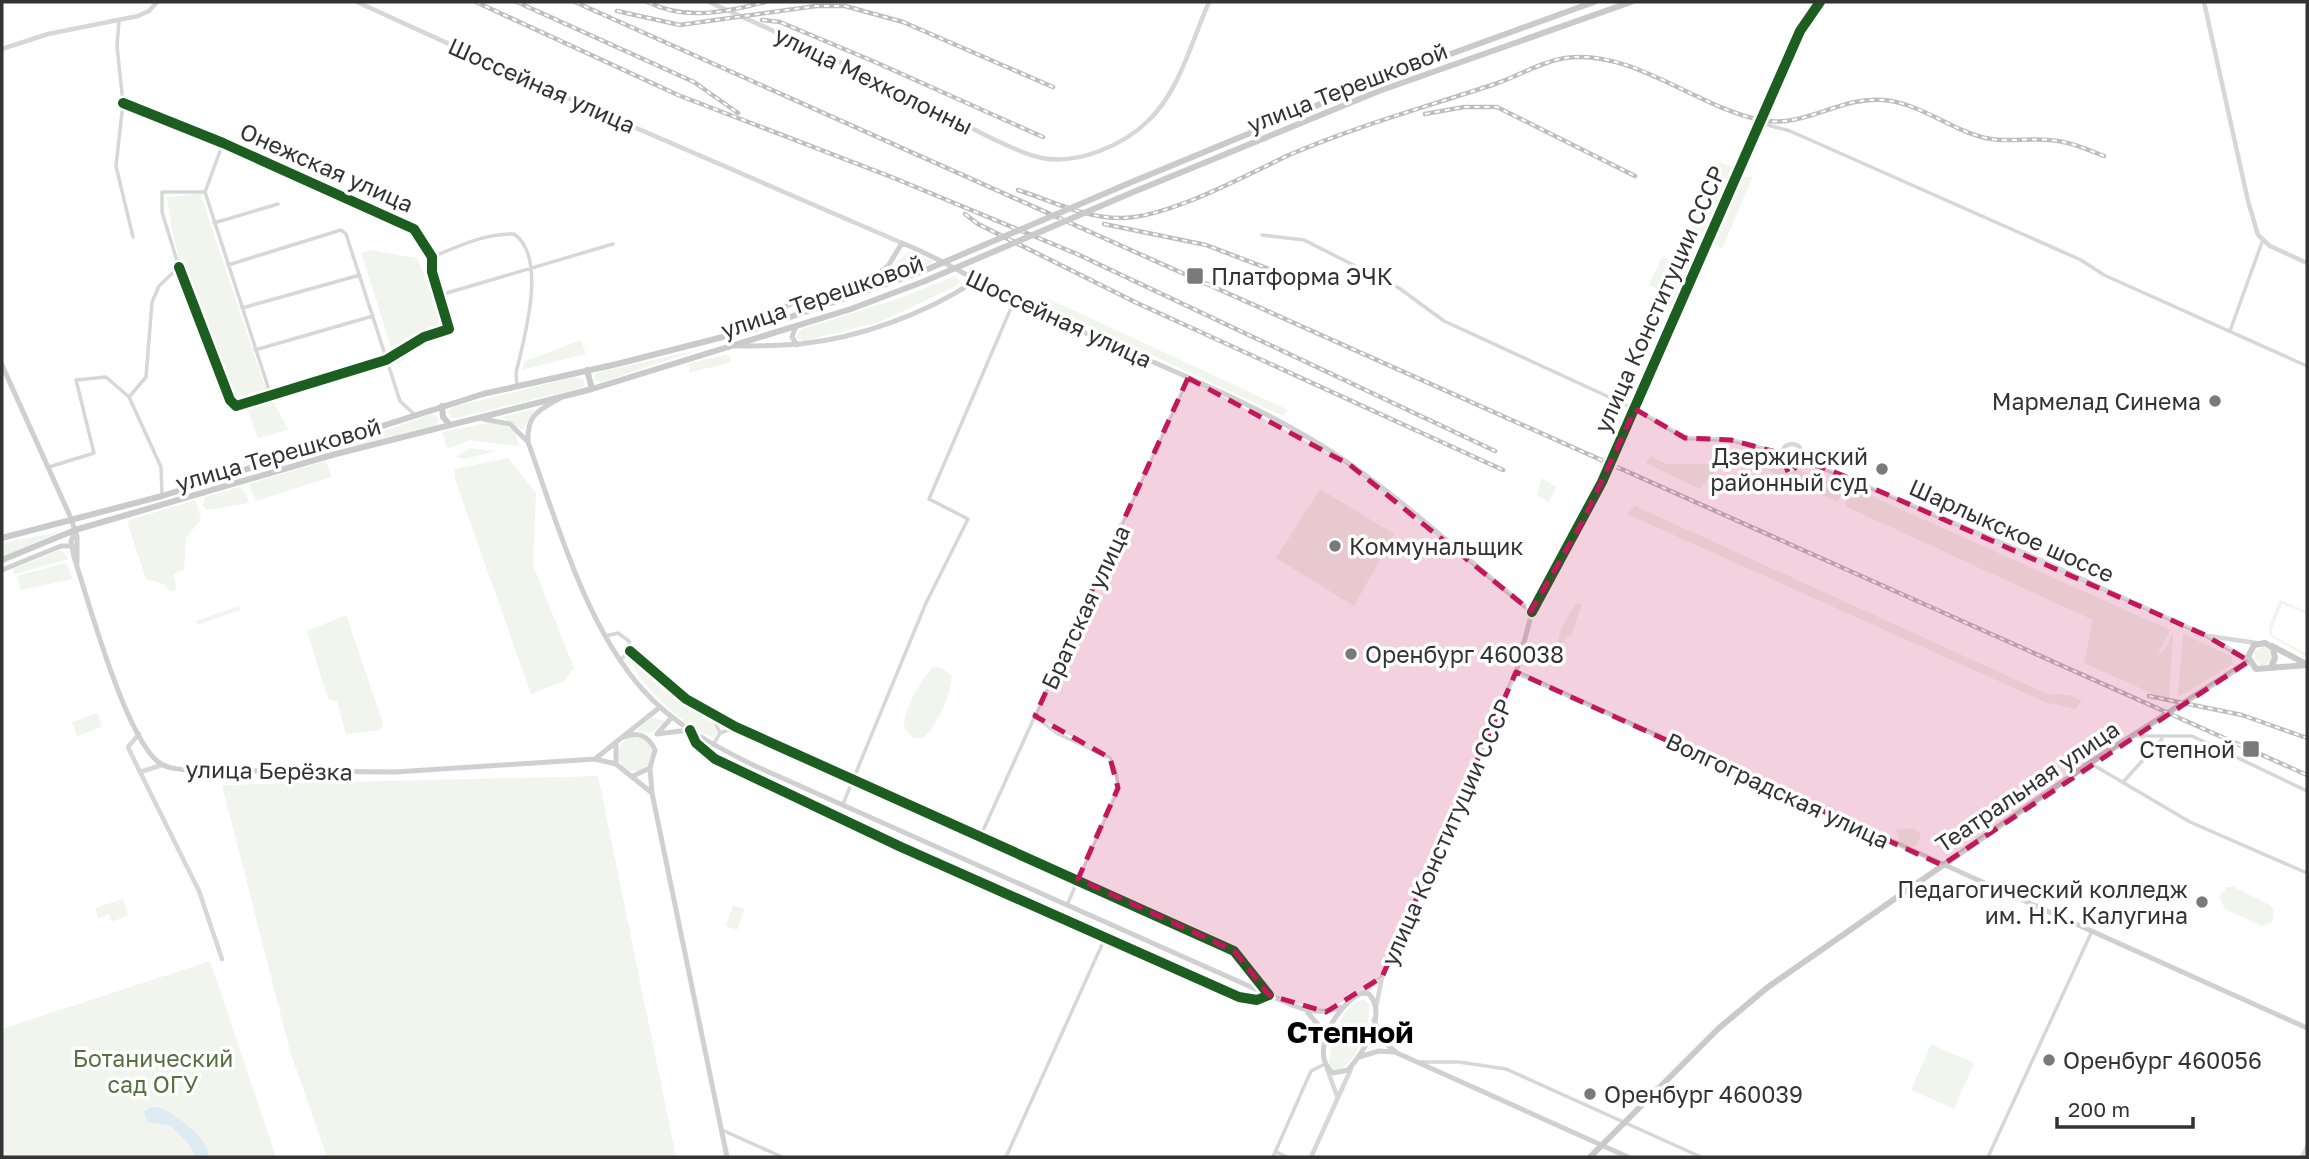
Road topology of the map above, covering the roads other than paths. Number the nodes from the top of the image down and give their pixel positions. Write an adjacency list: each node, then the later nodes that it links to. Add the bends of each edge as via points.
1 (157, 2): 10 (street, via 149,11)
2 (358, 2): 23 (street, Шоссейная улица)
3 (709, 2): 4 (street, улица Мехколонны, via 1039,158 1052,159 1109,147 1147,122 1167,97)
4 (1209, 2)
5 (1594, 2): 12 (main road, улица Терешковой)
6 (1631, 2): 9 (main road, улица Терешковой)
7 (1820, 2): 15 (street, улица Конституции СССР, via 1805,19)
8 (2204, 2): 22 (street, via 2248,201)
9 (1606, 6): 13 (main road, улица Терешковой)
10 (119, 21): 11 (street, via 48,34); 14 (street)
11 (2, 49)
12 (1431, 61): 13 (main road); 37 (main road, улица Терешковой, bridge, via 1293,114 922,272)
13 (1435, 70): 38 (main road, улица Терешковой, bridge, via 925,281)
14 (123, 103): 16 (street, Онежская улица); 21 (street, via 116,166)
15 (1760, 123): 39 (street, via 1790,131); 57 (street, улица Конституции СССР)
16 (223, 143): 17 (street); 25 (street, Онежская улица, via 414,229)
17 (205, 192): 19 (street); 28 (street, via 162,192 162,212)
18 (278, 204): 19 (street)
19 (214, 223): 27 (street)
20 (1262, 235): 57 (street, via 1304,240 1399,288 1444,321)
21 (133, 237)
22 (2263, 242): 26 (street); 39 (street)
23 (902, 243): 31 (main road, Шоссейная улица); 34 (main road, via 888,266 873,278)
24 (613, 244): 29 (street)
25 (432, 257): 29 (street, via 468,243 514,234 527,248); 32 (street, Онежская улица)
26 (2307, 264)
27 (229, 265): 30 (street, via 341,230 352,244); 35 (street)
28 (179, 267): 53 (street, via 232,404); 54 (street, via 159,286 152,302 146,376)
29 (532, 268): 32 (street); 51 (street)
30 (360, 275): 35 (street); 36 (street)
31 (975, 281): 33 (main road, Шоссейная улица); 42 (main road, via 895,321)
32 (440, 295): 46 (street, Онежская улица, via 449,329)
33 (1014, 301): 50 (main road, Шоссейная улица); 110 (street, via 929,499 968,519 926,603)
34 (793, 303): 37 (main road, via 790,310); 40 (main road)
35 (242, 308): 44 (street)
36 (373, 316): 44 (street); 46 (street)
37 (795, 316): 40 (main road, улица Терешковой)
38 (796, 326): 42 (main road, via 792,337); 43 (main road, улица Терешковой)
39 (2230, 331): 48 (street)
40 (727, 336): 41 (main road, улица Терешковой)
41 (712, 340): 45 (main road); 49 (main road, улица Терешковой)
42 (797, 345): 43 (main road)
43 (731, 346): 45 (main road, улица Терешковой)
44 (255, 350): 53 (street)
45 (716, 351): 52 (main road, улица Терешковой)
46 (386, 360): 53 (street); 58 (street, via 400,401)
47 (2, 365): 64 (main road, улица Берёзка)
48 (2307, 366)
49 (587, 370): 51 (main road, улица Терешковой); 52 (main road)
50 (1188, 378): 73 (main road, Шоссейная улица, via 1298,433 1350,465); 88 (street, Братская улица)
51 (517, 386): 56 (main road, улица Терешковой)
52 (592, 389): 55 (main road, улица Терешковой)
53 (271, 396)
54 (130, 397): 64 (street, via 106,376 76,380 94,453); 65 (street, via 161,467)
55 (560, 398): 59 (main road, улица Терешковой); 61 (main road, via 527,425)
56 (442, 406): 58 (main road, улица Терешковой); 60 (main road)
57 (1635, 409): 62 (street, via 1685,438 1731,440); 73 (street, улица Конституции СССР, bridge, via 1602,482)
58 (414, 414): 65 (main road, улица Терешковой)
59 (480, 418): 60 (main road, улица Терешковой); 61 (main road, via 510,424)
60 (450, 425): 67 (main road, улица Терешковой)
61 (528, 442): 75 (main road)
62 (1780, 453): 63 (street, via 1791,463); 63 (street, via 1793,445 1801,450)
63 (1803, 460): 74 (street, Шарлыкское шоссе, via 2012,547)
64 (49, 467): 66 (main road, улица Берёзка)
65 (162, 496): 66 (main road, улица Терешковой)
66 (72, 521): 67 (main road, улица Берёзка); 68 (main road, улица Терешковой)
67 (75, 530): 69 (main road, улица Берёзка); 70 (main road, улица Терешковой); 71 (main road, улица Берёзка)
68 (2, 538)
69 (72, 546): 71 (main road, улица Берёзка); 72 (main road, via 61,546)
70 (2, 560)
71 (77, 566): 92 (main road, улица Берёзка, via 111,669)
72 (2, 570)
73 (1532, 612): 85 (main road, улица Конституции СССР)
74 (2205, 635): 76 (street, Шарлыкское шоссе); 80 (street, Шарлыкское шоссе)
75 (606, 636): 78 (street, via 623,634); 79 (main road)
76 (2257, 643): 77 (main road); 80 (main road, via 2249,650)
77 (2271, 646): 81 (main road); 82 (main road, via 2275,658)
78 (630, 650): 79 (street); 87 (street, via 669,686)
79 (620, 660): 86 (main road)
80 (2249, 661): 83 (main road); 84 (main road, Театральная улица)
81 (2307, 665): 82 (main road)
82 (2271, 667): 83 (main road)
83 (2259, 670): 84 (main road, Театральная улица)
84 (2235, 671): 95 (main road, Театральная улица)
85 (1516, 672): 116 (main road, Волгоградская улица); 123 (street, улица Конституции СССР)
86 (660, 707): 89 (main road); 96 (main road)
87 (710, 713): 90 (street); 93 (street)
88 (1035, 716): 115 (street, Братская улица); 118 (street, via 1056,733 1110,758 1116,772 1118,788)
89 (672, 717): 91 (main road); 94 (main road)
90 (736, 727): 93 (street); 110 (street)
91 (690, 730): 94 (main road); 101 (main road); 121 (street, via 696,743 715,759)
92 (139, 733): 106 (main road, улица Берёзка); 108 (street, via 128,747)
93 (720, 733): 101 (street)
94 (657, 734): 99 (main road)
95 (2132, 736): 98 (street); 104 (main road, Театральная улица)
96 (624, 737): 99 (main road, via 638,734); 100 (main road)
97 (2163, 737): 98 (street); 103 (street); 112 (street, via 2192,736)
98 (2143, 738): 103 (street)
99 (650, 741): 107 (main road, via 655,757)
100 (616, 744): 102 (main road); 105 (main road)
101 (713, 745): 114 (main road)
102 (595, 758): 105 (main road); 106 (main road, улица Берёзка, via 394,772 187,770)
103 (2144, 761): 111 (street)
104 (2090, 763): 111 (street); 116 (main road, Театральная улица)
105 (616, 764): 109 (main road)
106 (162, 765): 108 (street)
107 (650, 768): 109 (main road); 113 (main road)
108 (141, 772): 122 (street, via 199,891)
109 (633, 776): 113 (main road)
110 (853, 780): 114 (street); 115 (street)
111 (2124, 781): 117 (street, via 2190,822)
112 (2307, 791)
113 (652, 793): 139 (main road)
114 (842, 806): 119 (main road)
115 (981, 835): 118 (street)
116 (1942, 865): 120 (main road, Волгоградская улица); 138 (main road, Театральная улица, via 1743,1007)
117 (2307, 873)
118 (1078, 879): 119 (street); 125 (street, via 1234,951)
119 (1067, 905): 125 (main road)
120 (2092, 931): 130 (main road, Волгоградская улица); 151 (street)
121 (1105, 938): 125 (street, via 1240,998 1257,1000); 145 (street)
122 (222, 959)
123 (1382, 977): 124 (street, улица Конституции СССР); 128 (street, улица Конституции СССР)
124 (1362, 992): 126 (main road); 128 (main road, via 1372,996)
125 (1269, 995): 127 (main road)
126 (1342, 1007): 127 (main road, via 1318,1013); 131 (main road)
127 (1302, 1009): 131 (main road, via 1314,1018)
128 (1376, 1009): 129 (main road)
129 (1374, 1020): 132 (main road, via 1384,1042); 133 (main road)
130 (2307, 1028)
131 (1326, 1041): 136 (main road)
132 (1397, 1053): 133 (main road, via 1379,1051); 134 (main road)
133 (1358, 1057): 135 (main road)
134 (1416, 1062): 138 (street, via 1497,1066); 140 (main road)
135 (1354, 1063): 136 (main road, via 1341,1074); 137 (street)
136 (1326, 1066): 137 (street); 142 (street, via 1311,1071)
137 (1336, 1101): 147 (street)
138 (1624, 1123): 140 (main road, Театральная улица); 150 (street)
139 (722, 1130): 143 (main road); 144 (street)
140 (1602, 1145): 148 (main road, Театральная улица); 149 (main road)
141 (2307, 1146): 152 (street)
142 (1274, 1155): 146 (street)
143 (727, 1157)
144 (782, 1157)
145 (1006, 1157)
146 (1287, 1157)
147 (1311, 1157)
148 (1590, 1157)
149 (1628, 1157)
150 (1701, 1157)
151 (1988, 1157)
152 (2302, 1157)

